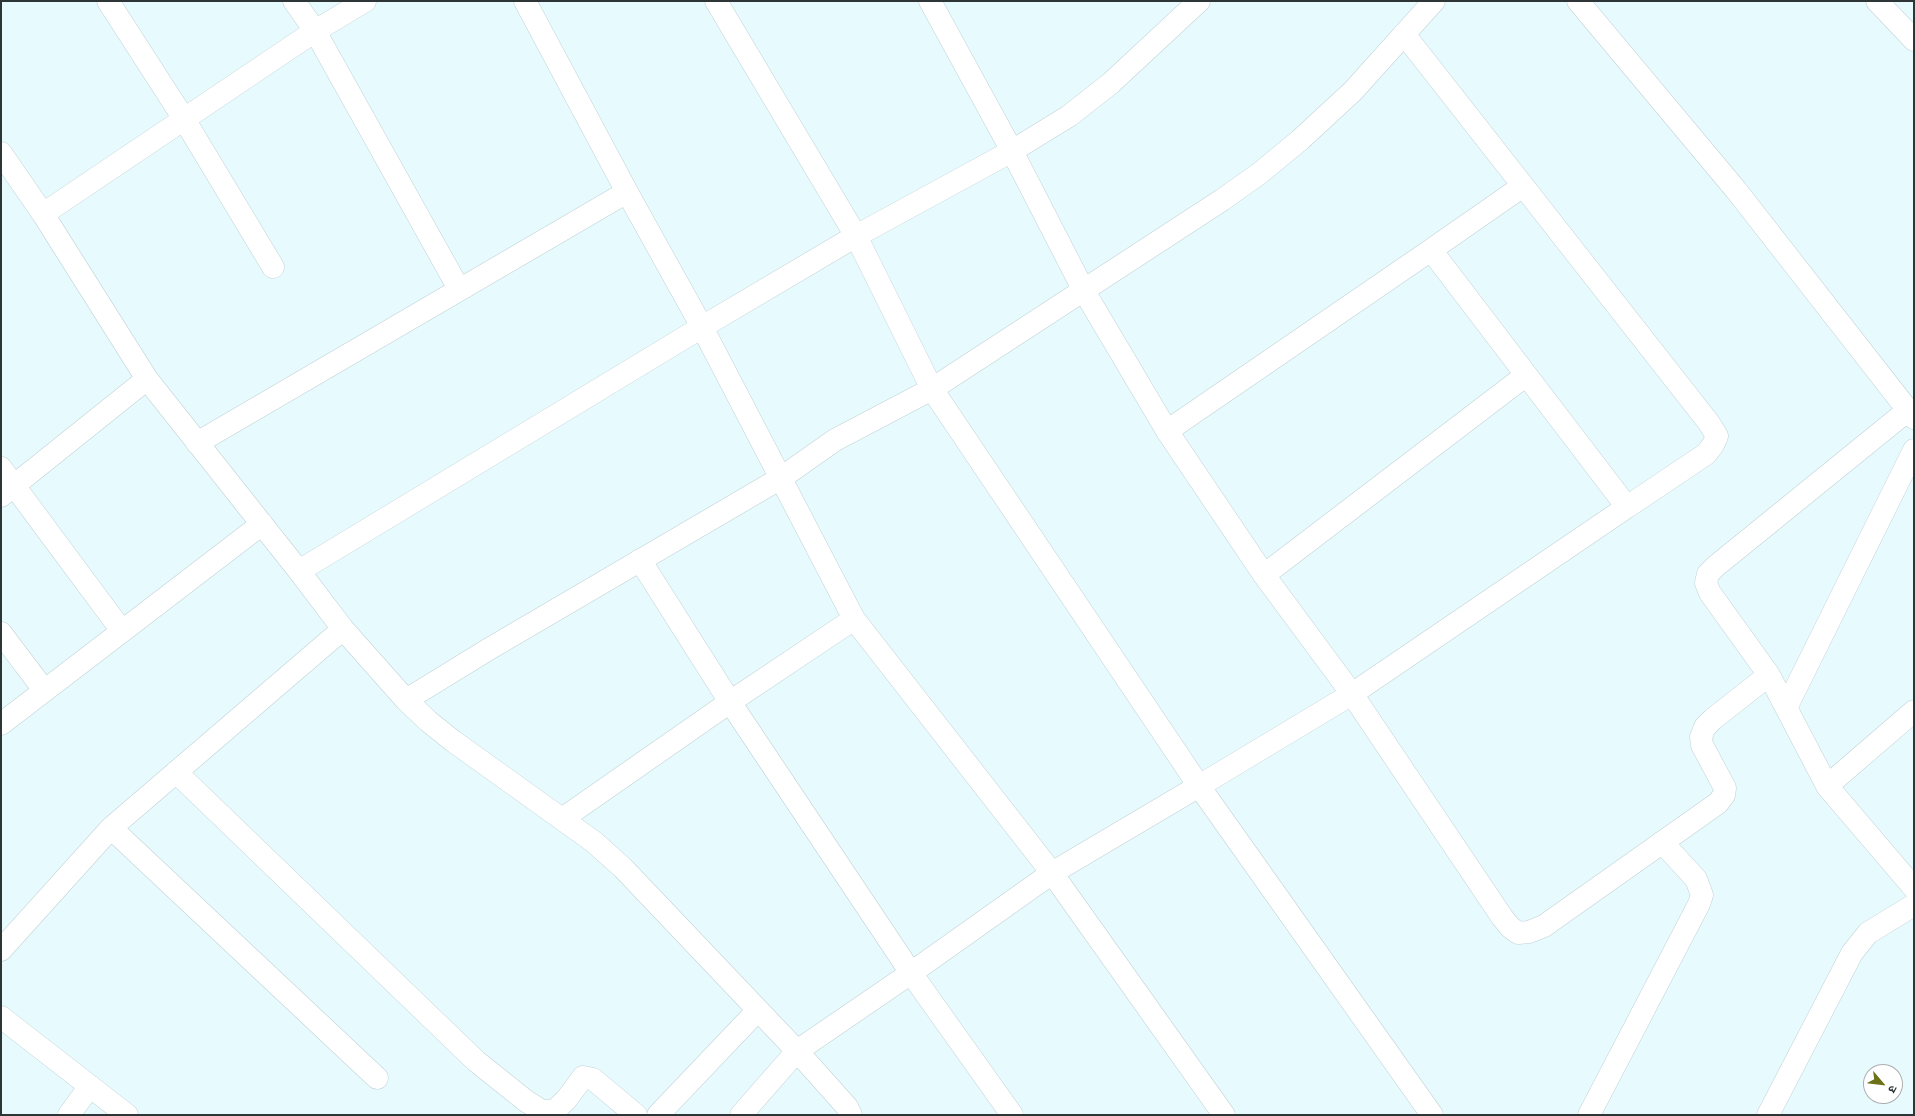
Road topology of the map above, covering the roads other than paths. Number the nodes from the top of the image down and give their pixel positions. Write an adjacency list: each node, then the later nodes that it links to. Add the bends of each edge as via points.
1 (108, 1): 14 (street)
2 (294, 1): 11 (street)
3 (365, 1): 11 (street)
4 (525, 1): 18 (street)
5 (716, 1): 20 (street)
6 (930, 1): 15 (street)
7 (1199, 1): 15 (street, via 1111,82 1069,116)
8 (1434, 1): 12 (street)
9 (1578, 1): 29 (street, via 1736,190)
10 (1877, 1): 13 (street)
11 (315, 31): 14 (street); 23 (street)
12 (1404, 34): 17 (street); 24 (street, via 1352,91 1260,173)
13 (1914, 40)
14 (184, 119): 19 (street); 22 (street)
15 (1012, 151): 20 (street); 24 (street)
16 (1, 153): 19 (street)
17 (1523, 186): 21 (street); 36 (street, via 1717,436 1714,445 1706,454)
18 (627, 192): 23 (street); 25 (street)
19 (43, 214): 27 (street)
20 (856, 236): 25 (street); 28 (street)
21 (1430, 250): 26 (street); 30 (street)
22 (273, 267)
23 (459, 289): 31 (street)
24 (1084, 291): 28 (street); 30 (street)
25 (702, 327): 34 (street); 39 (street)
26 (1525, 376): 36 (street); 40 (street)
27 (147, 379): 31 (street); 35 (street)
28 (932, 389): 34 (street, via 835,440); 54 (street)
29 (1911, 414): 45 (street, via 1708,574 1706,583 1710,593)
30 (1167, 431): 40 (street)
31 (197, 443): 37 (street)
32 (1914, 450): 50 (street)
33 (1, 468): 35 (street)
34 (781, 478): 38 (street); 41 (street)
35 (8, 491): 43 (street)
36 (1627, 507): 47 (street)
37 (262, 524): 39 (street); 43 (street)
38 (640, 560): 48 (street); 49 (street)
39 (299, 571): 42 (street)
40 (1264, 575): 47 (street)
41 (854, 618): 49 (street); 59 (street)
42 (343, 629): 48 (street); 53 (street)
43 (122, 631): 46 (street)
44 (1, 633): 46 (street)
45 (1769, 675): 50 (street); 58 (street, via 1713,719 1705,727 1701,737 1702,745 1722,780 1724,795 1718,803)
46 (44, 690): 52 (street)
47 (1352, 694): 54 (street); 58 (street, via 1502,917 1518,933 1544,926)
48 (406, 700): 56 (street, via 453,741)
49 (730, 702): 56 (street); 63 (street)
50 (1787, 706): 55 (street)
51 (1914, 711): 55 (street)
52 (1, 724)
53 (176, 772): 57 (street); 71 (street, via 476,1061 526,1101 542,1111 554,1111 583,1077 593,1079)
54 (1199, 786): 59 (street); 77 (street)
55 (1827, 786): 60 (street)
56 (562, 819): 64 (street, via 624,868)
57 (111, 828): 62 (street); 67 (street)
58 (1662, 842): 78 (street, via 1696,879 1702,895 1701,900)
59 (1052, 873): 63 (street); 76 (street)
60 (1914, 888)
61 (1914, 905): 79 (street, via 1868,933 1852,953)
62 (1, 950)
63 (911, 973): 66 (street); 75 (street)
64 (758, 1010): 66 (street); 72 (street)
65 (1, 1017): 68 (street)
66 (797, 1051): 73 (street); 74 (street, via 847,1107)
67 (377, 1078)
68 (90, 1086): 69 (street); 70 (street)
69 (70, 1115)
70 (127, 1115)
71 (636, 1115)
72 (658, 1115)
73 (741, 1115)
74 (851, 1115)
75 (1012, 1115)
76 (1224, 1115)
77 (1432, 1115)
78 (1589, 1115)
79 (1768, 1115)

